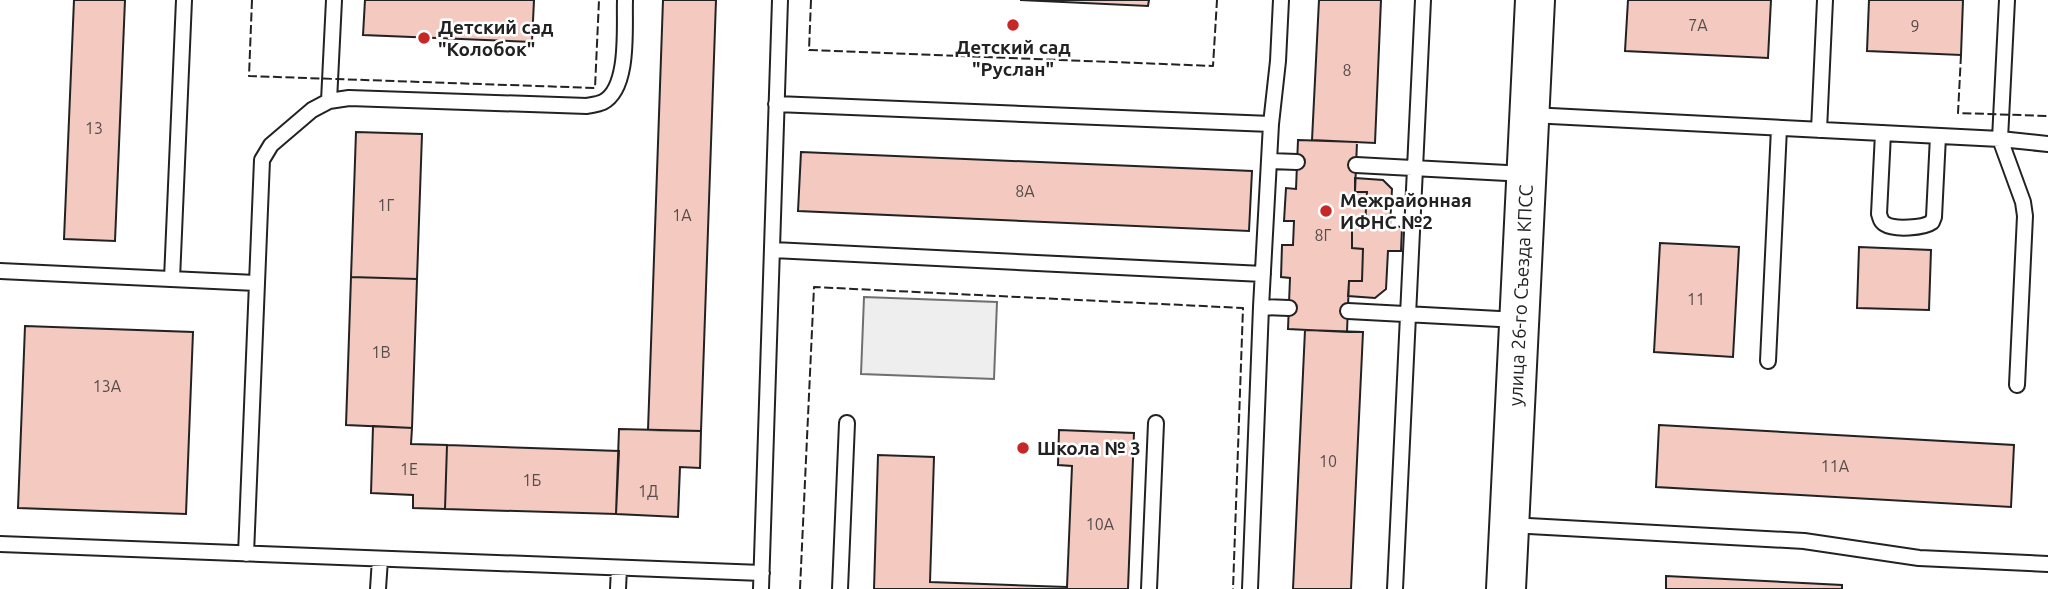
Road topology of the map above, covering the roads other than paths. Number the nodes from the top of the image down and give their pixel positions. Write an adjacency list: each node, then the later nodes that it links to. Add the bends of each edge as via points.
1 (184, 0): 28 (lane)
2 (334, 0): 10 (lane)
3 (625, 0): 10 (lane, via 622,70 618,88 605,102 587,106)
4 (780, 0): 11 (lane)
5 (1281, 0): 13 (lane)
6 (1423, 0): 23 (lane)
7 (1535, 0): 12 (main road, улица 26-го Съезда КПСС)
8 (1825, 0): 15 (lane)
9 (2007, 0): 18 (lane)
10 (329, 101): 29 (lane, via 271,145 262,160)
11 (776, 104): 13 (lane); 25 (lane)
12 (1530, 115): 14 (lane); 24 (main road, улица 26-го Съезда КПСС)
13 (1271, 124): 20 (lane)
14 (1779, 128): 15 (lane); 35 (lane)
15 (1819, 130): 16 (lane)
16 (1883, 133): 17 (lane); 17 (lane, via 1879,214 1889,226 1923,228 1933,222)
17 (1938, 136): 18 (lane)
18 (2000, 139): 19 (lane); 36 (lane, via 2025,216)
19 (2048, 144)
20 (1269, 161): 21 (lane); 27 (lane)
21 (1297, 162)
22 (1356, 165): 23 (lane)
23 (1415, 168): 24 (lane); 33 (lane)
24 (1527, 174): 34 (main road, улица 26-го Съезда КПСС)
25 (773, 250): 27 (lane); 45 (lane)
26 (0, 271): 28 (lane)
27 (1263, 274): 30 (lane)
28 (172, 279): 29 (lane)
29 (257, 283): 41 (lane)
30 (1261, 307): 31 (lane); 51 (lane)
31 (1289, 308)
32 (1348, 311): 33 (lane)
33 (1408, 314): 34 (lane); 52 (lane)
34 (1520, 320): 39 (main road, улица 26-го Съезда КПСС)
35 (1768, 361)
36 (2017, 385)
37 (847, 423): 49 (lane)
38 (1156, 423): 50 (lane)
39 (1510, 524): 43 (lane, via 1804,541 1919,558); 53 (main road, улица 26-го Съезда КПСС)
40 (0, 544): 41 (lane)
41 (246, 554): 42 (lane)
42 (380, 559): 44 (lane); 46 (lane)
43 (2048, 564)
44 (619, 568): 45 (lane); 47 (lane)
45 (762, 573): 48 (lane)
46 (378, 589)
47 (618, 589)
48 (761, 589)
49 (840, 589)
50 (1149, 589)
51 (1250, 589)
52 (1395, 589)
53 (1506, 589)

